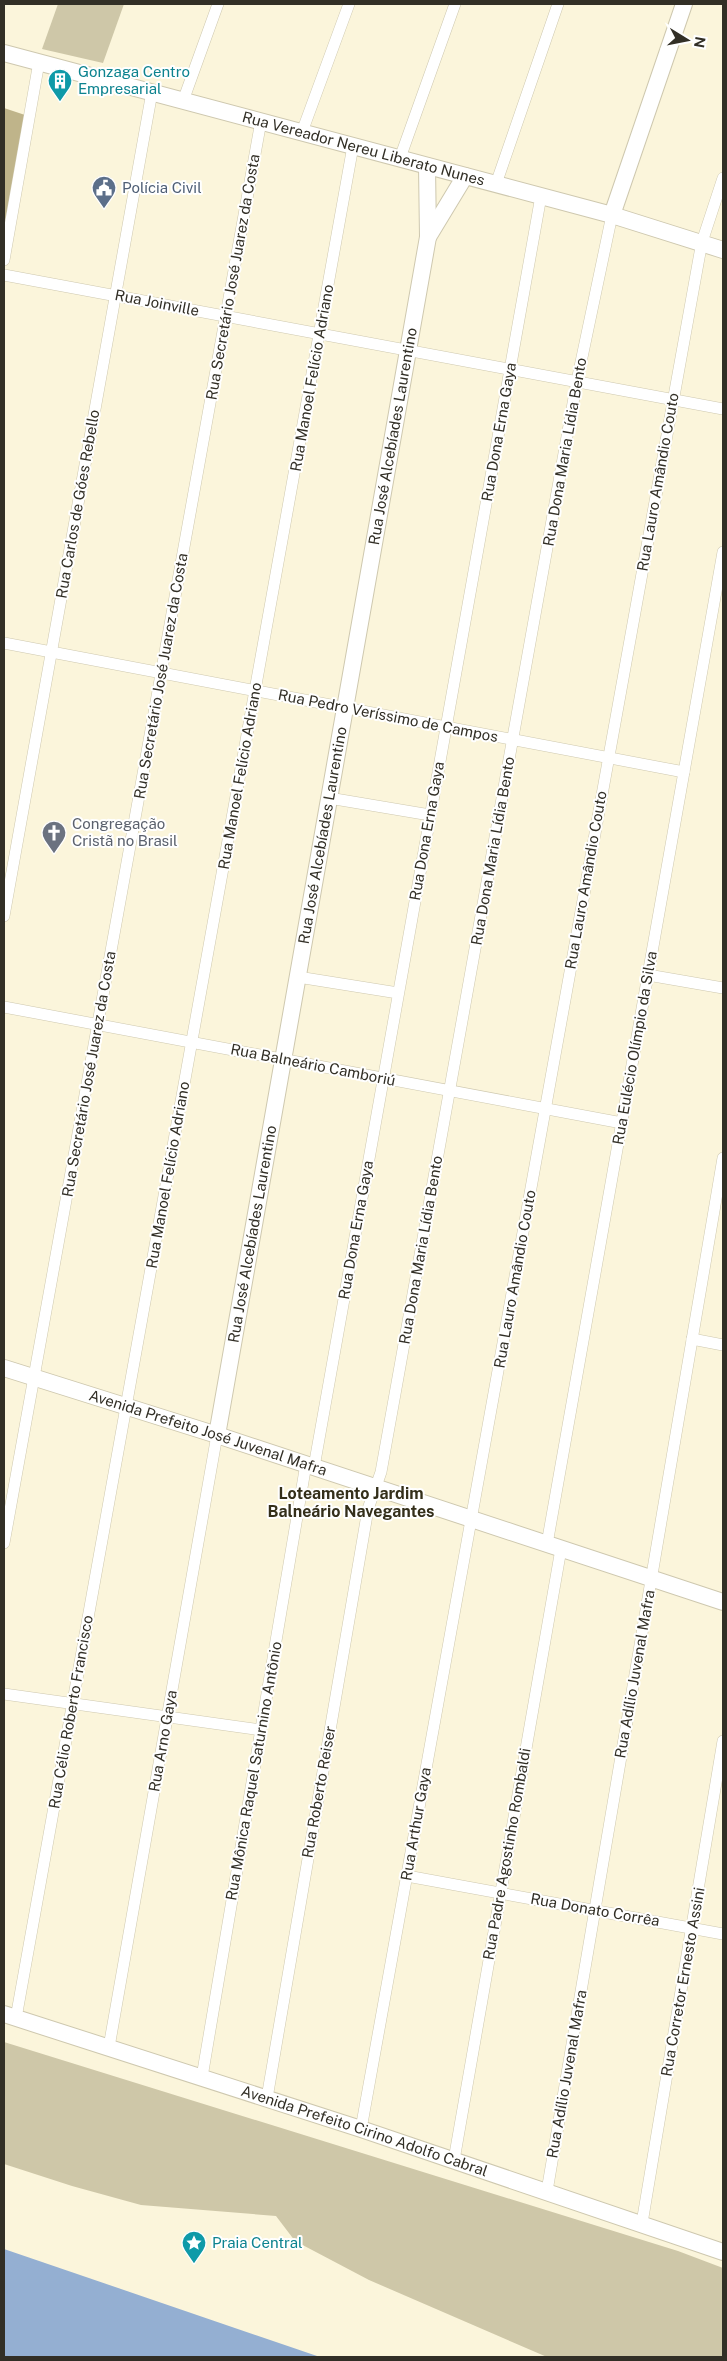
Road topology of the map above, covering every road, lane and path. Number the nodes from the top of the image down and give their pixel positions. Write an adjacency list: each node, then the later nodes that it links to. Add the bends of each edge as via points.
1 (218, 4): 9 (street)
2 (349, 4): 11 (street)
3 (455, 4): 13 (street)
4 (558, 4): 17 (street)
5 (684, 4): 19 (main road)
6 (4, 53): 7 (main road, Rua Vereador Nereu Liberato Nunes)
7 (39, 62): 8 (main road, Rua Vereador Nereu Liberato Nunes); 23 (street)
8 (152, 92): 9 (main road, Rua Vereador Nereu Liberato Nunes); 25 (street, Rua Carlos de Góes Rebello)
9 (183, 101): 10 (main road, Rua Vereador Nereu Liberato Nunes)
10 (261, 121): 11 (main road, Rua Vereador Nereu Liberato Nunes); 26 (street, Rua Secretário José Juarez da Costa)
11 (302, 132): 12 (main road, Rua Vereador Nereu Liberato Nunes)
12 (354, 146): 13 (main road, Rua Vereador Nereu Liberato Nunes); 27 (street, Rua Manoel Felício Adriano)
13 (400, 158): 14 (main road, Rua Vereador Nereu Liberato Nunes)
14 (427, 166): 15 (main road, Rua Vereador Nereu Liberato Nunes); 20 (main road, Rua José Alcebíades Laurentino)
15 (465, 176): 17 (main road, Rua Vereador Nereu Liberato Nunes); 20 (main road, Rua José Alcebíades Laurentino)
16 (723, 178): 21 (street, Rua Lauro Amândio Couto)
17 (496, 184): 18 (main road, Rua Vereador Nereu Liberato Nunes)
18 (541, 196): 19 (main road, Rua Vereador Nereu Liberato Nunes); 29 (street, Rua Dona Erna Gaya)
19 (612, 215): 21 (main road, Rua Vereador Nereu Liberato Nunes); 30 (street, Rua Dona Maria Lídia Bento)
20 (428, 237): 28 (main road, Rua José Alcebíades Laurentino)
21 (702, 242): 22 (main road, Rua Vereador Nereu Liberato Nunes); 31 (street, Rua Lauro Amândio Couto)
22 (723, 250)
23 (4, 260)
24 (4, 275): 25 (street, Rua Joinville)
25 (116, 296): 26 (street, Rua Joinville); 35 (street, Rua Carlos de Góes Rebello)
26 (226, 316): 27 (street, Rua Joinville); 36 (street, Rua Secretário José Juarez da Costa)
27 (320, 333): 28 (street, Rua Joinville); 37 (street, Rua Manoel Felício Adriano)
28 (408, 350): 29 (street, Rua Joinville); 38 (main road, Rua José Alcebíades Laurentino)
29 (510, 369): 30 (street, Rua Joinville); 39 (street, Rua Dona Erna Gaya)
30 (577, 382): 31 (street, Rua Joinville); 40 (street, Rua Dona Maria Lídia Bento)
31 (673, 399): 32 (street, Rua Joinville); 41 (street, Rua Lauro Amândio Couto)
32 (723, 409)
33 (723, 552): 42 (street, Rua Eulécio Olímpio da Silva)
34 (4, 643): 35 (street, Rua Pedro Veríssimo de Campos)
35 (51, 652): 36 (street, Rua Pedro Veríssimo de Campos); 45 (street, Rua Carlos de Góes Rebello)
36 (161, 673): 37 (street, Rua Pedro Veríssimo de Campos); 51 (street, Rua Secretário José Juarez da Costa)
37 (255, 691): 38 (street, Rua Pedro Veríssimo de Campos); 52 (street, Rua Manoel Felício Adriano)
38 (345, 708): 39 (street, Rua Pedro Veríssimo de Campos); 43 (main road, Rua José Alcebíades Laurentino)
39 (446, 727): 40 (street, Rua Pedro Veríssimo de Campos); 44 (street, Rua Dona Erna Gaya)
40 (513, 740): 41 (street, Rua Pedro Veríssimo de Campos); 55 (street, Rua Dona Maria Lídia Bento)
41 (608, 758): 42 (street, Rua Pedro Veríssimo de Campos); 56 (street, Rua Lauro Amândio Couto)
42 (684, 772): 46 (street, Rua Eulécio Olímpio da Silva)
43 (329, 798): 44 (street); 47 (main road, Rua José Alcebíades Laurentino)
44 (430, 815): 49 (street, Rua Dona Erna Gaya)
45 (4, 916)
46 (648, 975): 48 (street); 57 (street, Rua Eulécio Olímpio da Silva)
47 (298, 977): 49 (street); 53 (main road, Rua José Alcebíades Laurentino)
48 (723, 988)
49 (398, 994): 54 (street, Rua Dona Erna Gaya)
50 (4, 1007): 51 (street, Rua Balneário Camboriú)
51 (98, 1025): 52 (street, Rua Balneário Camboriú); 62 (street, Rua Secretário José Juarez da Costa)
52 (192, 1042): 53 (street, Rua Balneário Camboriú); 63 (street, Rua Manoel Felício Adriano)
53 (283, 1059): 54 (street, Rua Balneário Camboriú); 64 (main road, Rua José Alcebíades Laurentino)
54 (383, 1078): 55 (street, Rua Balneário Camboriú); 65 (street, Rua Dona Erna Gaya)
55 (450, 1091): 56 (street, Rua Balneário Camboriú); 66 (street, Rua Dona Maria Lídia Bento)
56 (546, 1108): 57 (street, Rua Balneário Camboriú); 67 (street, Rua Lauro Amândio Couto)
57 (622, 1123): 69 (street, Rua Eulécio Olímpio da Silva)
58 (723, 1158): 59 (street, Rua Adílio Juvenal Mafra)
59 (692, 1339): 60 (street); 70 (street, Rua Adílio Juvenal Mafra)
60 (723, 1345)
61 (4, 1368): 62 (main road, Avenida Prefeito José Juvenal Mafra)
62 (34, 1378): 63 (main road, Avenida Prefeito José Juvenal Mafra); 68 (street, Rua Secretário José Juarez da Costa)
63 (126, 1406): 64 (main road, Avenida Prefeito José Juvenal Mafra); 73 (street, Rua Célio Roberto Francisco)
64 (217, 1435): 65 (main road, Avenida Prefeito José Juvenal Mafra); 74 (street, Rua Arno Gaya)
65 (310, 1466): 66 (main road, Avenida Prefeito José Juvenal Mafra); 75 (street, Rua Mônica Raquel Saturnino Antônio)
66 (376, 1487): 67 (main road, Avenida Prefeito José Juvenal Mafra); 85 (street, Rua Roberto Reiser, via 368,1509)
67 (471, 1519): 69 (main road, Avenida Prefeito José Juvenal Mafra); 77 (street, Rua Arthur Gaya)
68 (4, 1543)
69 (554, 1546): 70 (main road, Avenida Prefeito José Juvenal Mafra); 78 (street, Rua Padre Agostinho Rombaldi)
70 (652, 1579): 71 (main road, Avenida Prefeito José Juvenal Mafra); 79 (street, Rua Adílio Juvenal Mafra)
71 (723, 1602)
72 (4, 1694): 73 (street)
73 (73, 1704): 74 (street); 82 (street, Rua Célio Roberto Francisco)
74 (167, 1717): 75 (street); 83 (street, Rua Arno Gaya)
75 (261, 1730): 84 (street, Rua Mônica Raquel Saturnino Antônio)
76 (723, 1741): 80 (street, Rua Corretor Ernesto Assini)
77 (407, 1876): 78 (street, Rua Donato Corrêa); 86 (street, Rua Arthur Gaya)
78 (500, 1893): 79 (street, Rua Donato Corrêa); 87 (street, Rua Padre Agostinho Rombaldi)
79 (595, 1910): 80 (street, Rua Donato Corrêa); 88 (street, Rua Adílio Juvenal Mafra)
80 (692, 1928): 81 (street, Rua Donato Corrêa); 89 (street, Rua Corretor Ernesto Assini)
81 (723, 1934)
82 (10, 2016): 83 (main road, Avenida Prefeito Cirino Adolfo Cabral)
83 (109, 2047): 84 (main road, Avenida Prefeito Cirino Adolfo Cabral)
84 (202, 2077): 85 (main road, Avenida Prefeito Cirino Adolfo Cabral)
85 (267, 2098): 86 (main road, Avenida Prefeito Cirino Adolfo Cabral)
86 (361, 2129): 87 (main road, Avenida Prefeito Cirino Adolfo Cabral)
87 (454, 2160): 88 (main road, Avenida Prefeito Cirino Adolfo Cabral)
88 (547, 2191): 89 (main road, Avenida Prefeito Cirino Adolfo Cabral)
89 (642, 2223): 90 (main road, Avenida Prefeito Cirino Adolfo Cabral)
90 (723, 2252)

